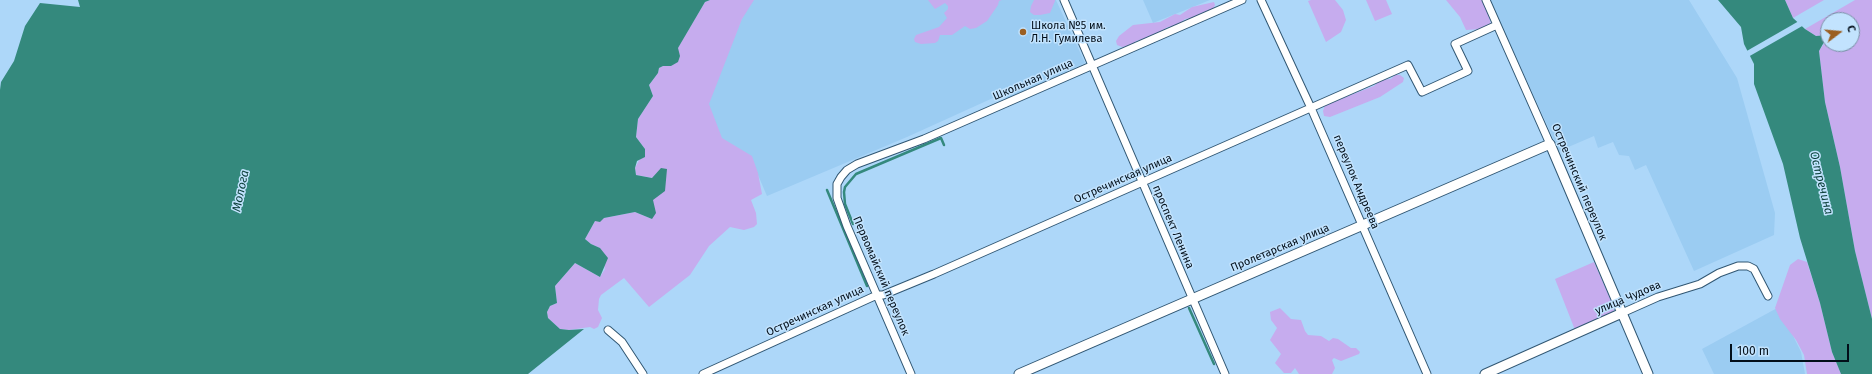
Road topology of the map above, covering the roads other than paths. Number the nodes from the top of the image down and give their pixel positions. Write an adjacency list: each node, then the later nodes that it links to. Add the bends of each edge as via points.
1 (1064, 0): 6 (street, проспект Ленина)
2 (1242, 0): 6 (street, Школьная улица)
3 (1261, 0): 7 (street, переулок Андреева)
4 (1486, 0): 5 (street, Остречинский переулок)
5 (1497, 25): 7 (street, Остречинская улица, via 1455,44 1468,72 1422,92 1408,65); 8 (street, Остречинский переулок)
6 (1091, 66): 9 (street, проспект Ленина); 10 (street, Школьная улица, via 924,139 857,164 847,170)
7 (1311, 108): 9 (street, Остречинская улица); 11 (street, переулок Андреева)
8 (1550, 144): 11 (street, Пролетарская улица); 15 (street, Остречинский переулок)
9 (1142, 182): 12 (street, Остречинская улица, via 934,274 883,295); 14 (street, проспект Ленина)
10 (837, 184): 12 (street, Первомайский переулок, via 837,198 847,226)
11 (1362, 225): 14 (street, Пролетарская улица); 22 (street, переулок Андреева)
12 (877, 294): 18 (street, Остречинская улица); 19 (street, Первомайский переулок)
13 (1768, 296): 15 (street, улица Чудова, via 1754,269 1738,266 1700,284 1658,297)
14 (1192, 299): 20 (street, Пролетарская улица); 21 (street, проспект Ленина)
15 (1622, 313): 23 (street, улица Чудова); 24 (street, Остречинский переулок)
16 (608, 330): 17 (street, via 622,342)
17 (643, 374)
18 (703, 374)
19 (911, 374)
20 (1019, 374)
21 (1225, 374)
22 (1428, 374)
23 (1485, 374)
24 (1648, 374)

